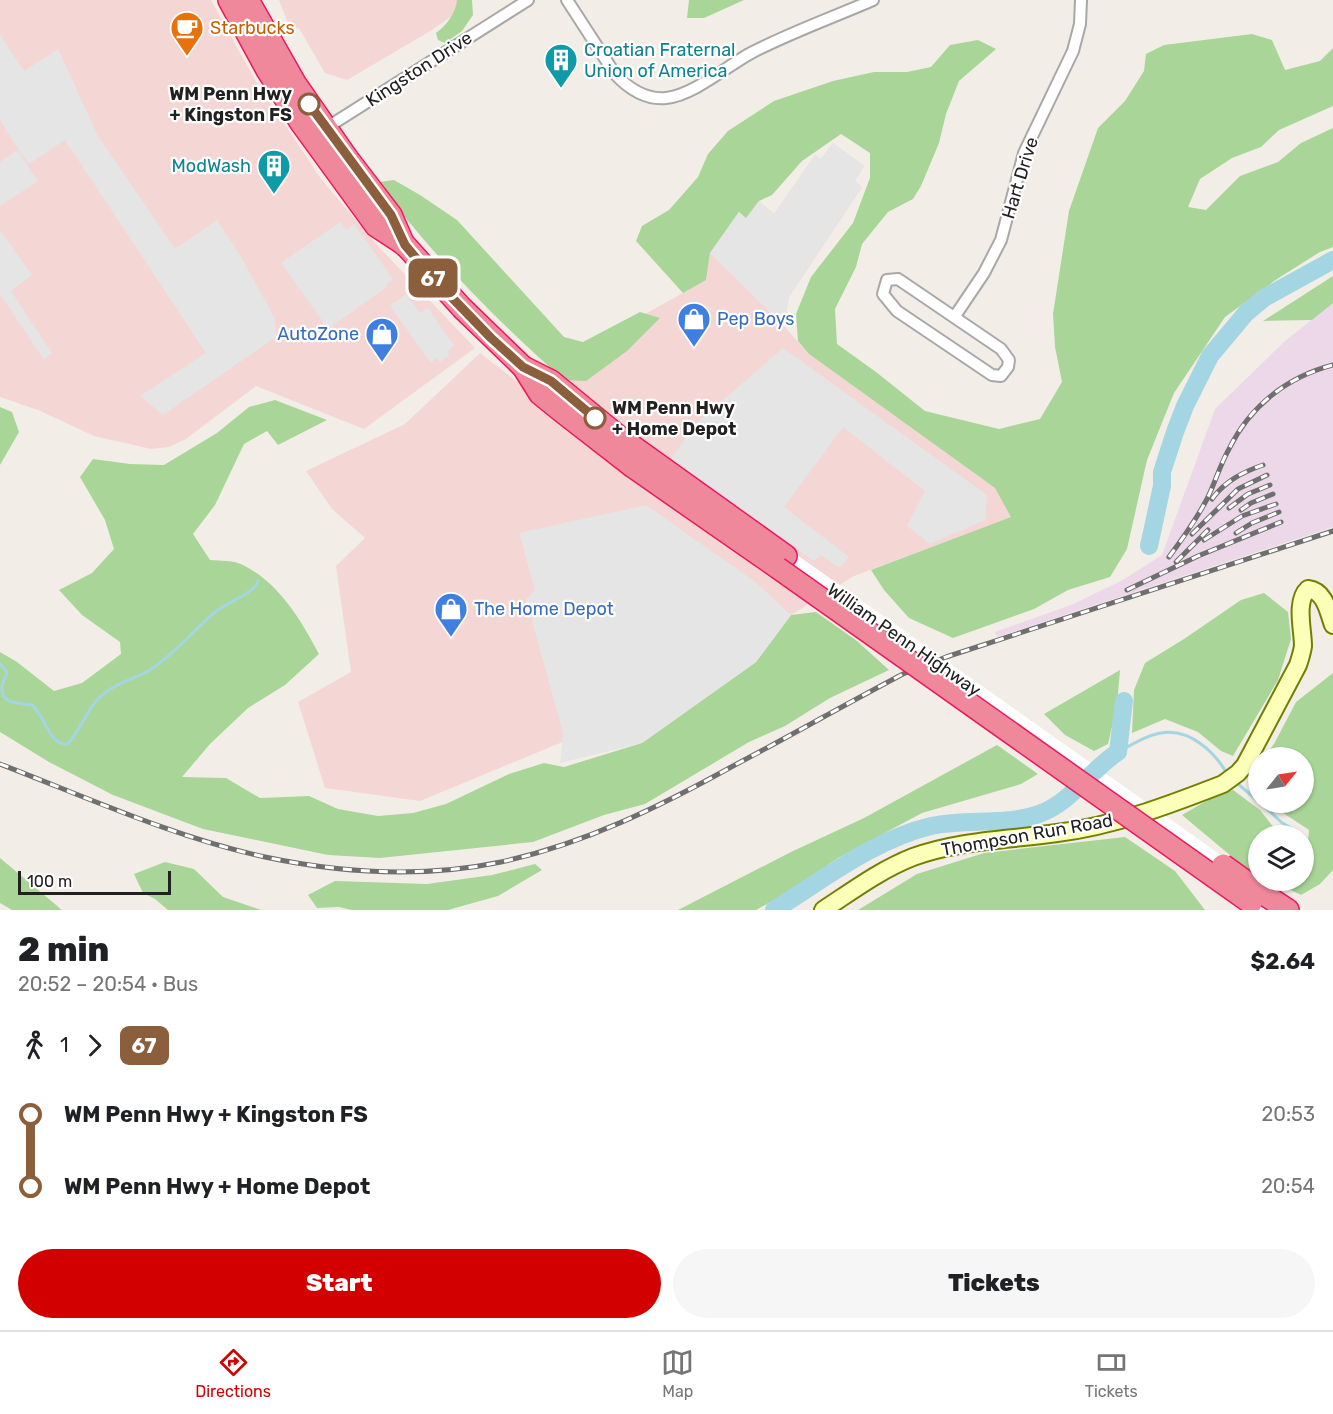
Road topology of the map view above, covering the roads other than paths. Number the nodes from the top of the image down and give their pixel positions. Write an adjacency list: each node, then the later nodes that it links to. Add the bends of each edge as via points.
1 (229, 0): 7 (highway, William Penn Highway, via 262,61)
2 (248, 0): 7 (highway, William Penn Highway)
3 (528, 0): 7 (street, Kingston Drive)
4 (567, 0): 5 (street, via 621,81 638,93 658,98 689,90 753,52)
5 (873, 0)
6 (1081, 0): 8 (street, Hart Drive, via 1073,51 1024,153 1001,240)
7 (318, 133): 10 (highway, William Penn Highway, bridge, via 391,215 405,245 523,367 551,381 782,562)
8 (955, 316): 8 (street, via 898,279 887,280 883,294 897,311 992,375 1001,376 1009,360 1001,349)
9 (1333, 625): 11 (street, Thompson Run Road, via 1320,593 1308,589 1301,603 1303,648 1298,665 1245,765 1232,779 1107,824 958,845 916,856 886,869)
10 (1257, 901): 12 (highway, William Penn Highway)
11 (823, 910)
12 (1288, 910)

